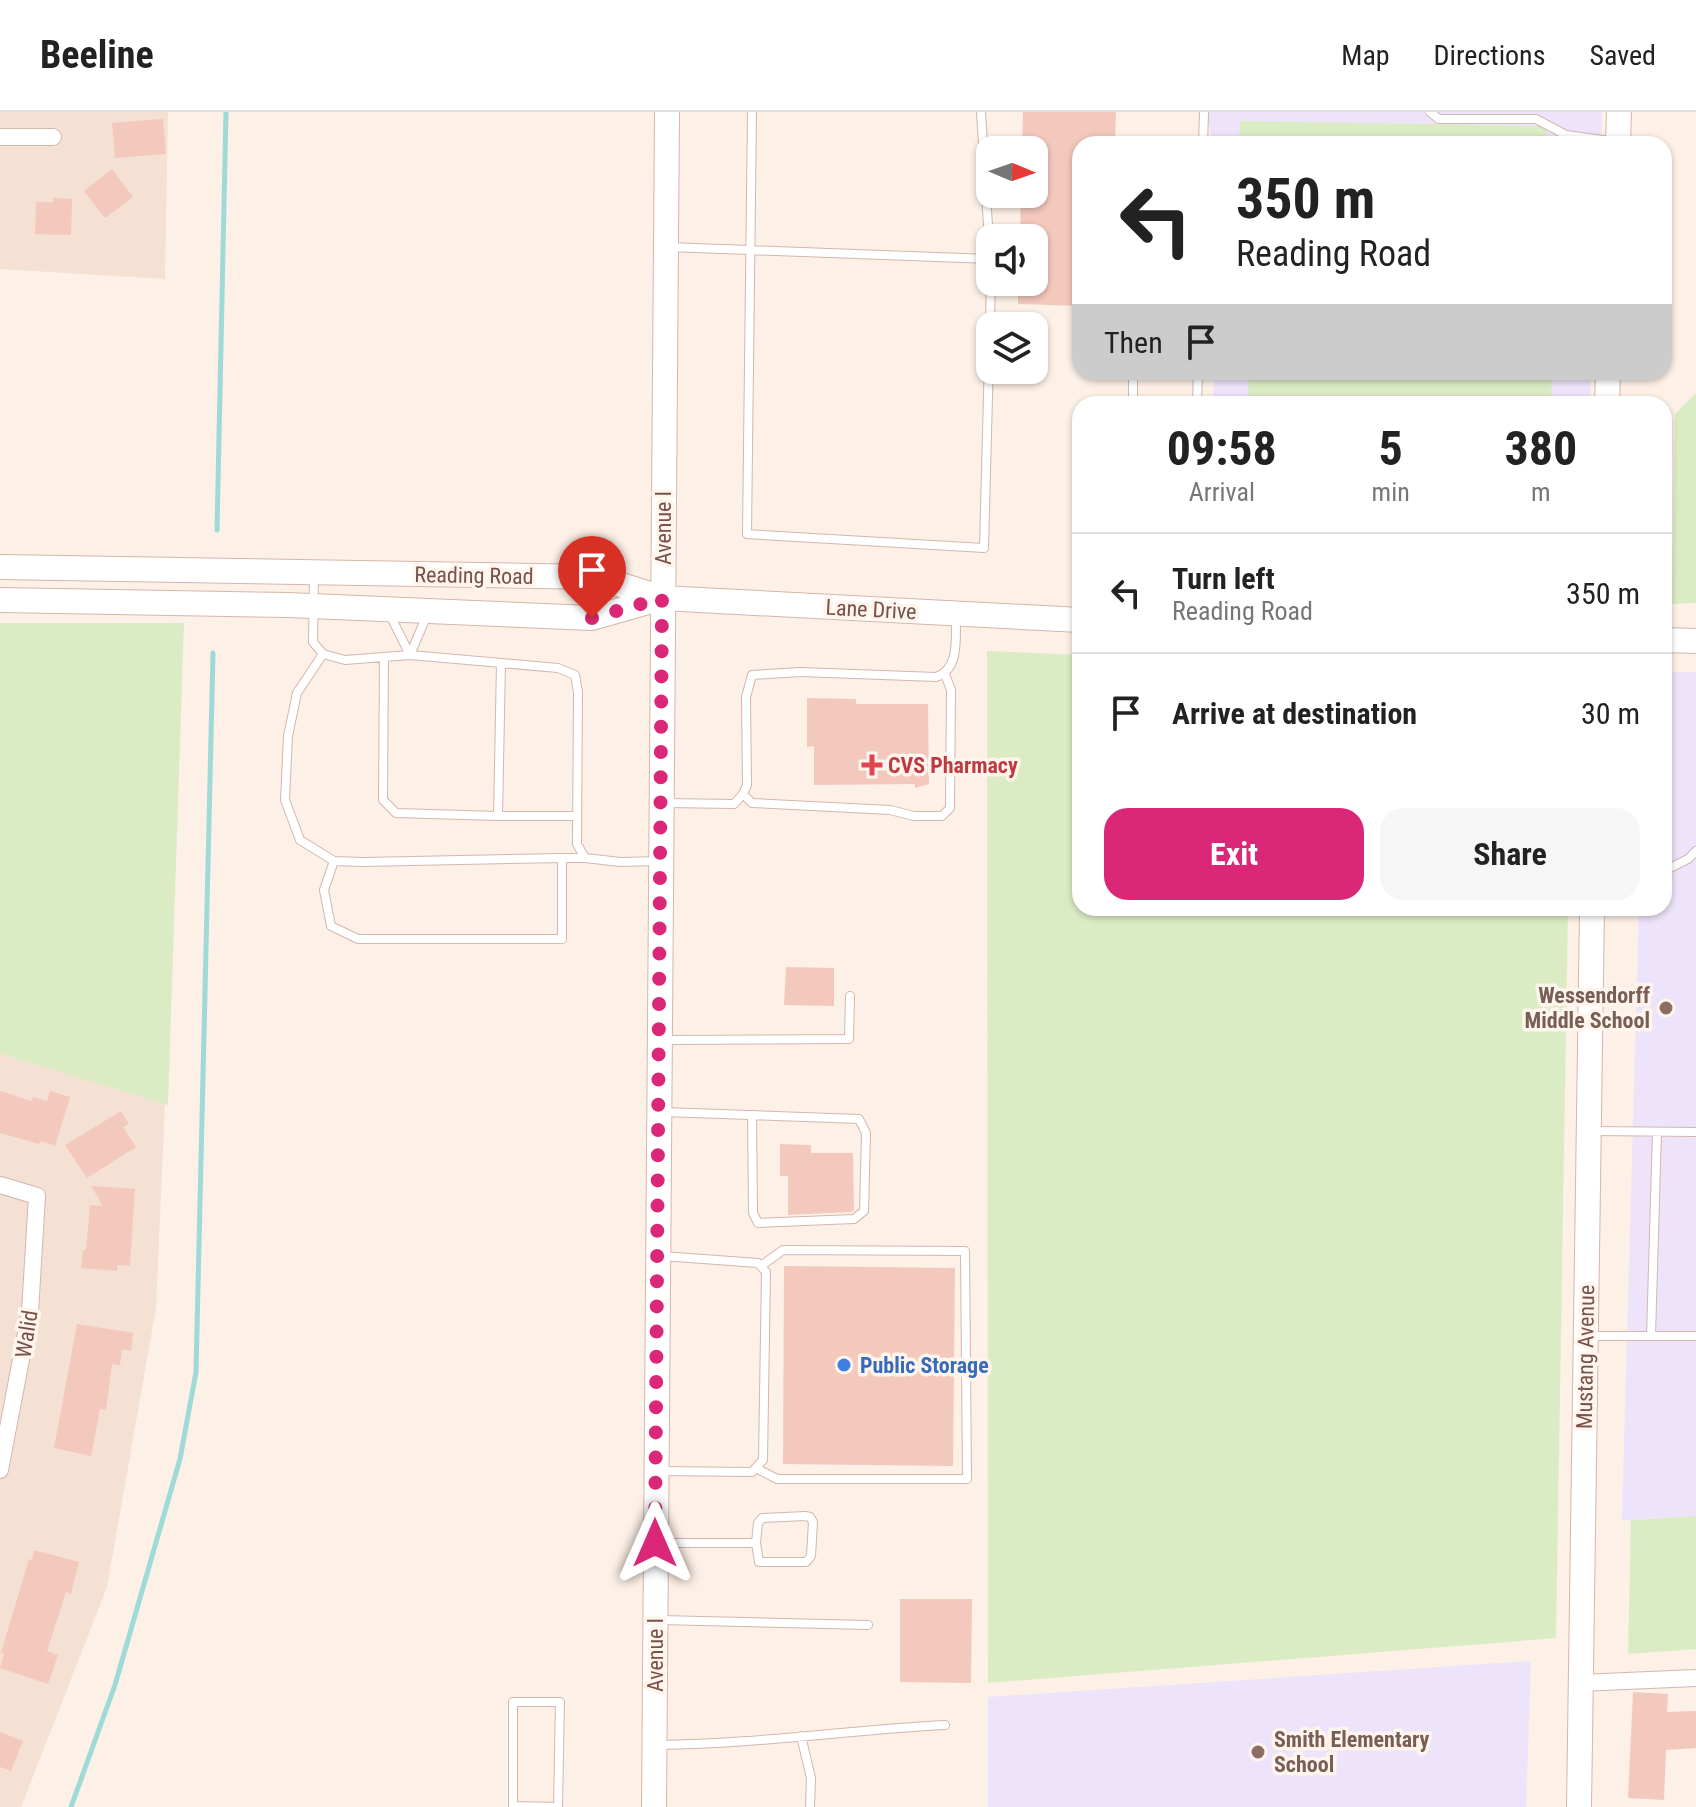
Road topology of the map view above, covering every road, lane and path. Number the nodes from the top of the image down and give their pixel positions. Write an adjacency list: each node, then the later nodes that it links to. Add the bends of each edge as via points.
1 (667, 112): 14 (main road, Avenue I)
2 (752, 112): 15 (lane)
3 (981, 112): 13 (lane)
4 (1204, 112): 8 (lane)
5 (1430, 112): 7 (lane, via 1439,119)
6 (1619, 112): 10 (main road)
7 (1536, 115): 9 (lane)
8 (1203, 136)
9 (1572, 136)
10 (1618, 136)
11 (0, 137): 12 (street)
12 (53, 137)
13 (988, 224)
14 (665, 246): 15 (lane); 20 (main road, Avenue I)
15 (749, 249): 16 (lane); 17 (lane, via 747,534 984,548)
16 (976, 258)
17 (991, 296)
18 (7, 568): 19 (main road, Reading Road); 21 (main road)
19 (314, 573): 20 (main road, Reading Road, via 596,577); 22 (lane)
20 (662, 598): 24 (main road, Reading Road, via 592,618); 25 (main road, Lane Drive); 35 (main road, Avenue I)
21 (7, 600): 22 (main road, Reading Road)
22 (313, 606): 23 (main road, Reading Road); 29 (lane, via 313,642)
23 (388, 609): 24 (main road, Reading Road); 30 (lane)
24 (429, 611): 30 (lane)
25 (956, 614): 26 (main road, Lane Drive); 33 (lane, via 954,658)
26 (1072, 620)
27 (1672, 640): 28 (main road)
28 (1696, 641)
29 (323, 654): 31 (lane, via 345,660); 41 (lane, via 297,693 288,736 285,800 300,840)
30 (410, 655): 31 (lane); 32 (lane)
31 (384, 657): 36 (lane, via 383,800 396,813)
32 (501, 663): 36 (lane); 37 (lane, via 558,668 575,675)
33 (945, 674): 34 (lane, via 752,675 746,697); 34 (lane, via 951,690 947,814 752,803)
34 (743, 794): 35 (lane, via 734,804)
35 (661, 803): 42 (main road, Avenue I)
36 (498, 816): 37 (lane)
37 (577, 816): 40 (lane, via 577,844)
38 (1696, 851): 43 (lane)
39 (562, 858): 40 (lane); 41 (lane); 41 (lane, via 562,939 358,939 331,926 324,890)
40 (585, 858): 42 (lane)
41 (334, 861)
42 (661, 861): 46 (main road, Avenue I)
43 (1672, 867)
44 (1592, 916): 49 (main road, Mustang Avenue)
45 (850, 996): 46 (lane, via 849,1039)
46 (659, 1040): 47 (main road, Avenue I)
47 (659, 1112): 48 (lane); 53 (main road, Avenue I)
48 (752, 1115): 48 (lane, via 859,1119 866,1133 864,1211 854,1219 758,1223 753,1213)
49 (1589, 1131): 50 (lane); 55 (main road, Mustang Avenue)
50 (1657, 1132): 51 (lane); 56 (lane)
51 (1696, 1132)
52 (0, 1185): 58 (street, Walid, via 37,1196 30,1312)
53 (658, 1256): 54 (lane); 61 (main road, Avenue I)
54 (761, 1266): 59 (lane, via 766,1272 763,1460); 59 (lane, via 783,1250 965,1251 967,1479 777,1479)
55 (1585, 1336): 56 (lane); 67 (main road, Mustang Avenue)
56 (1651, 1336): 57 (lane)
57 (1696, 1336)
58 (4, 1437): 60 (street, Walid)
59 (756, 1468): 61 (lane)
60 (0, 1470)
61 (656, 1471): 62 (main road, Avenue I)
62 (655, 1543): 63 (lane); 64 (main road, Avenue I)
63 (756, 1543): 63 (lane, via 762,1518 805,1516 813,1522 806,1562 759,1562)
64 (655, 1620): 65 (lane); 70 (main road, Avenue I)
65 (868, 1625)
66 (1696, 1678): 67 (street)
67 (1580, 1683): 74 (main road, Mustang Avenue)
68 (945, 1725): 69 (lane)
69 (801, 1736): 70 (lane, via 721,1745); 73 (lane, via 811,1778)
70 (654, 1745): 72 (main road, Avenue I)
71 (513, 1807): 71 (lane, via 513,1702 560,1702 558,1807)
72 (654, 1807)
73 (810, 1807)
74 (1579, 1807)

